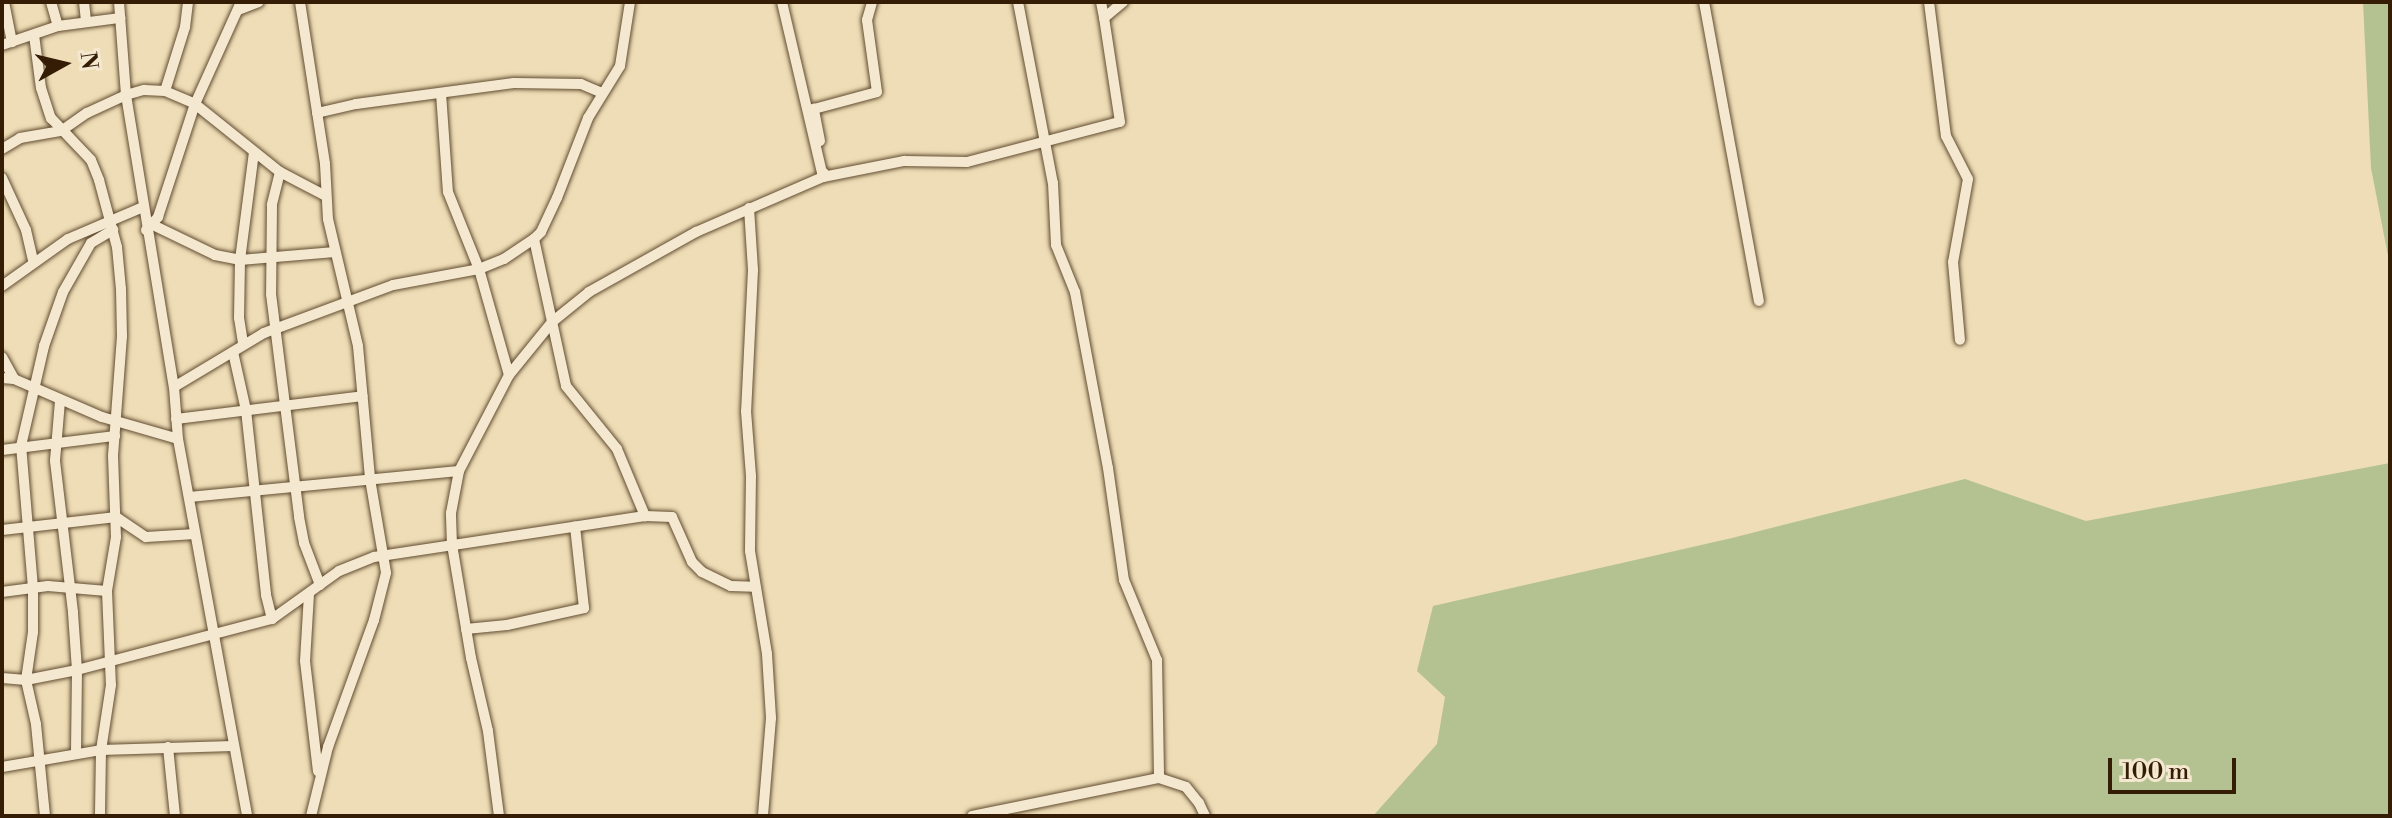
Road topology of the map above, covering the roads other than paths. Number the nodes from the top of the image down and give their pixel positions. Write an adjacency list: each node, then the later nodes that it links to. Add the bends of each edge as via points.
1 (4, 2): 22 (street)
2 (51, 2): 20 (street)
3 (84, 2): 19 (street)
4 (119, 2): 17 (street)
5 (188, 2): 23 (street)
6 (259, 2): 16 (street)
7 (300, 2): 28 (street)
8 (630, 2): 25 (street, via 620,66)
9 (782, 2): 34 (street)
10 (872, 2): 34 (street, via 867,20 877,92 814,109)
11 (1018, 2): 30 (street)
12 (1101, 2): 18 (street)
13 (1123, 2): 18 (street)
14 (1704, 2): 48 (street)
15 (1929, 2): 52 (street, via 1946,136 1968,179 1953,262)
16 (239, 6): 27 (street)
17 (120, 18): 19 (street); 26 (street)
18 (1104, 18): 30 (street, via 1120,122)
19 (86, 22): 20 (street)
20 (58, 26): 21 (street)
21 (34, 35): 22 (street); 29 (street, via 41,88)
22 (7, 44)
23 (165, 91): 26 (street); 27 (street)
24 (441, 93): 25 (street, via 555,82); 28 (street); 46 (street, via 448,192)
25 (602, 93): 41 (street)
26 (126, 95): 29 (street); 37 (street)
27 (195, 104): 32 (street); 40 (street, via 158,217)
28 (317, 113): 36 (street)
29 (61, 131): 31 (street); 39 (street, via 91,160)
30 (1045, 141): 34 (street, via 967,162 904,161); 105 (street, via 1056,245 1075,292 1124,580 1157,660)
31 (2, 147)
32 (254, 152): 33 (street); 44 (street)
33 (280, 172): 36 (street); 43 (street, via 272,205)
34 (823, 177): 38 (street)
35 (2, 178): 45 (street, via 22,219)
36 (326, 196): 42 (street)
37 (143, 207): 39 (street); 40 (street)
38 (749, 208): 50 (street, via 589,292); 87 (street, via 753,270 746,411)
39 (112, 226): 45 (street, via 68,239); 59 (street, via 91,243 63,292); 65 (street, via 122,320)
40 (149, 228): 44 (street); 58 (street)
41 (534, 239): 46 (street); 50 (street)
42 (335, 252): 43 (street); 49 (street)
43 (272, 257): 44 (street); 51 (street)
44 (240, 260): 53 (street)
45 (33, 261): 47 (street)
46 (479, 269): 49 (street, via 393,285); 56 (street)
47 (2, 286)
48 (1759, 301)
49 (347, 302): 51 (street); 60 (street)
50 (552, 322): 56 (street); 76 (street, via 566,386 617,449)
51 (276, 329): 53 (street); 62 (street)
52 (1960, 340)
53 (243, 343): 54 (street)
54 (233, 352): 58 (street); 63 (street)
55 (2, 357): 57 (street)
56 (509, 375): 71 (street)
57 (8, 378): 59 (street)
58 (174, 387): 64 (street)
59 (34, 388): 61 (street); 69 (street)
60 (363, 396): 62 (street); 72 (street)
61 (60, 401): 65 (street); 68 (street)
62 (287, 405): 63 (street); 73 (street)
63 (246, 410): 64 (street); 74 (street)
64 (176, 419): 67 (street)
65 (118, 422): 66 (street); 67 (street)
66 (115, 436): 68 (street); 77 (street)
67 (178, 439): 75 (street)
68 (54, 442): 69 (street); 78 (street)
69 (21, 446): 70 (street); 79 (street)
70 (2, 450)
71 (459, 471): 72 (street); 83 (street, via 451,513)
72 (370, 479): 73 (street); 84 (street)
73 (294, 485): 74 (street); 85 (street, via 304,543)
74 (256, 488): 75 (street); 92 (street)
75 (189, 497): 82 (street)
76 (645, 516): 80 (street); 87 (street, via 672,517 702,572 731,586)
77 (116, 517): 78 (street); 82 (street, via 146,537); 89 (street)
78 (62, 522): 79 (street); 86 (street)
79 (28, 525): 81 (street); 88 (street)
80 (575, 526): 83 (street); 93 (street, via 584,608)
81 (2, 530)
82 (195, 534): 94 (street)
83 (452, 545): 84 (street); 93 (street)
84 (385, 556): 85 (street, via 357,562); 106 (street, via 384,587)
85 (320, 585): 91 (street)
86 (71, 587): 88 (street); 89 (street); 96 (street)
87 (754, 587): 113 (street, via 770,685 771,746)
88 (33, 588): 90 (street); 98 (street)
89 (107, 591): 95 (street)
90 (2, 592)
91 (309, 594): 92 (street); 106 (street, via 305,661)
92 (272, 619): 94 (street)
93 (466, 629): 112 (street)
94 (215, 636): 95 (street); 99 (street)
95 (110, 660): 96 (street); 101 (street)
96 (77, 670): 98 (street); 102 (street)
97 (2, 678): 98 (street)
98 (26, 680): 103 (street)
99 (233, 746): 100 (street); 110 (street)
100 (168, 747): 101 (street); 109 (street)
101 (101, 750): 102 (street); 108 (street)
102 (76, 754): 103 (street)
103 (39, 760): 104 (street); 107 (street)
104 (2, 767)
105 (1159, 778): 114 (street); 115 (street, via 1186,787)
106 (319, 782): 111 (street)
107 (45, 816)
108 (100, 816)
109 (175, 816)
110 (247, 816)
111 (311, 816)
112 (499, 816)
113 (763, 816)
114 (972, 816)
115 (1205, 816)

